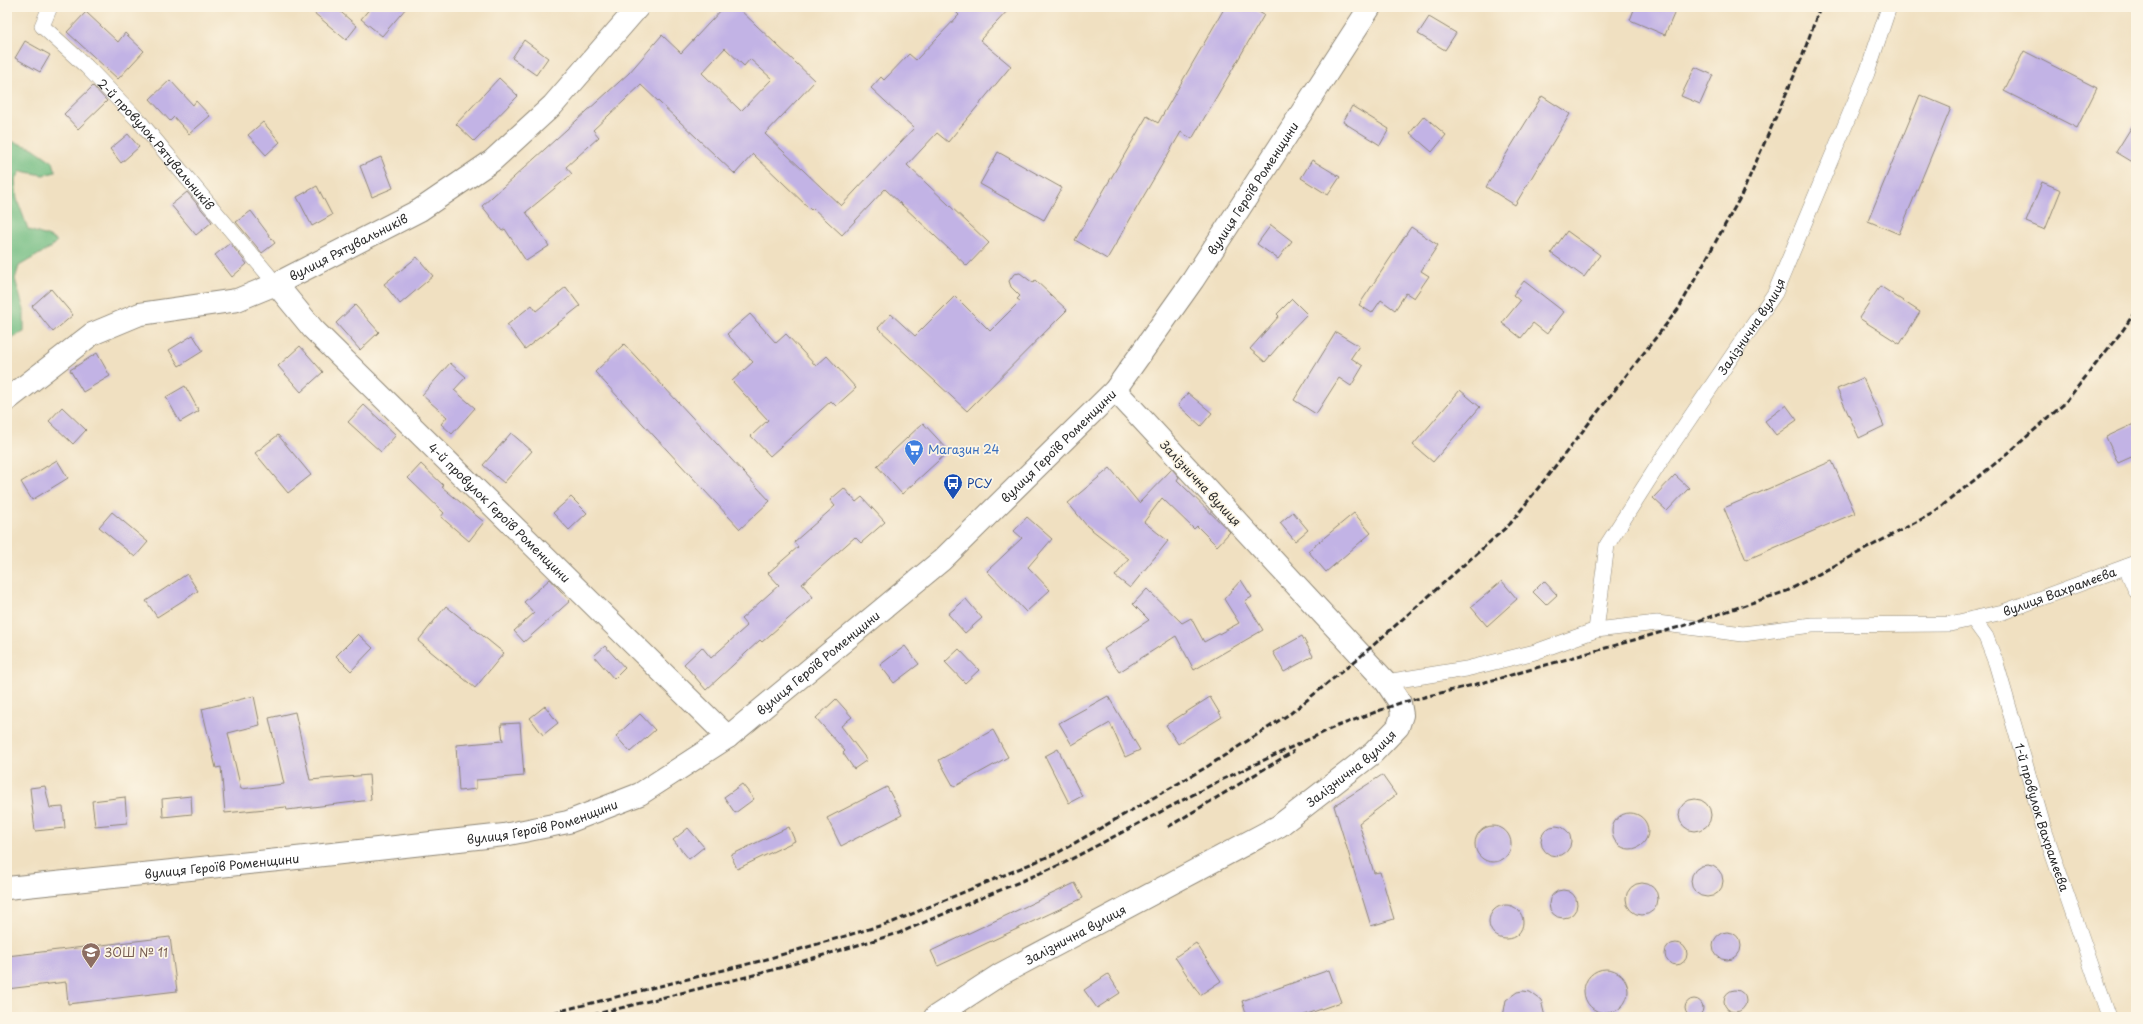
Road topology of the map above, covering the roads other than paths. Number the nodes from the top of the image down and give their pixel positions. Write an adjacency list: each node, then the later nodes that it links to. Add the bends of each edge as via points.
1 (50, 7): 5 (street, 2-й провулок Рятувальників, via 42,26 87,67 140,122)
2 (638, 7): 5 (street, вулиця Рятувальників, via 554,105 492,161 420,210)
3 (1370, 7): 6 (street, вулиця Героїв Роменщини, via 1194,280)
4 (1889, 7): 11 (street, Залізнична вулиця, via 1867,73 1775,293 1607,545)
5 (276, 284): 7 (street, вулиця Рятувальників, via 237,300 140,314 92,334); 13 (street, 4-й провулок Героїв Роменщини, via 313,329)
6 (1115, 390): 12 (street, Залізнична вулиця); 13 (street, вулиця Героїв Роменщини, via 942,560)
7 (7, 400)
8 (2131, 565): 9 (street); 10 (street, вулиця Вахрамеєва, via 2003,612)
9 (2136, 591)
10 (1978, 618): 11 (street, вулиця Вахрамеєва, via 1950,624 1812,625 1743,634 1657,623); 16 (street, 1-й провулок Вахрамеєва, via 1996,663 2044,829)
11 (1596, 630): 12 (street, вулиця Вахрамеєва, via 1535,652 1466,669)
12 (1386, 682): 15 (street, Залізнична вулиця, via 1400,703 1402,715 1398,726 1373,753 1279,826 1001,974)
13 (728, 736): 14 (street, вулиця Героїв Роменщини, via 640,794 568,822 504,835)
14 (7, 888)
15 (936, 1017)
16 (2109, 1017)

